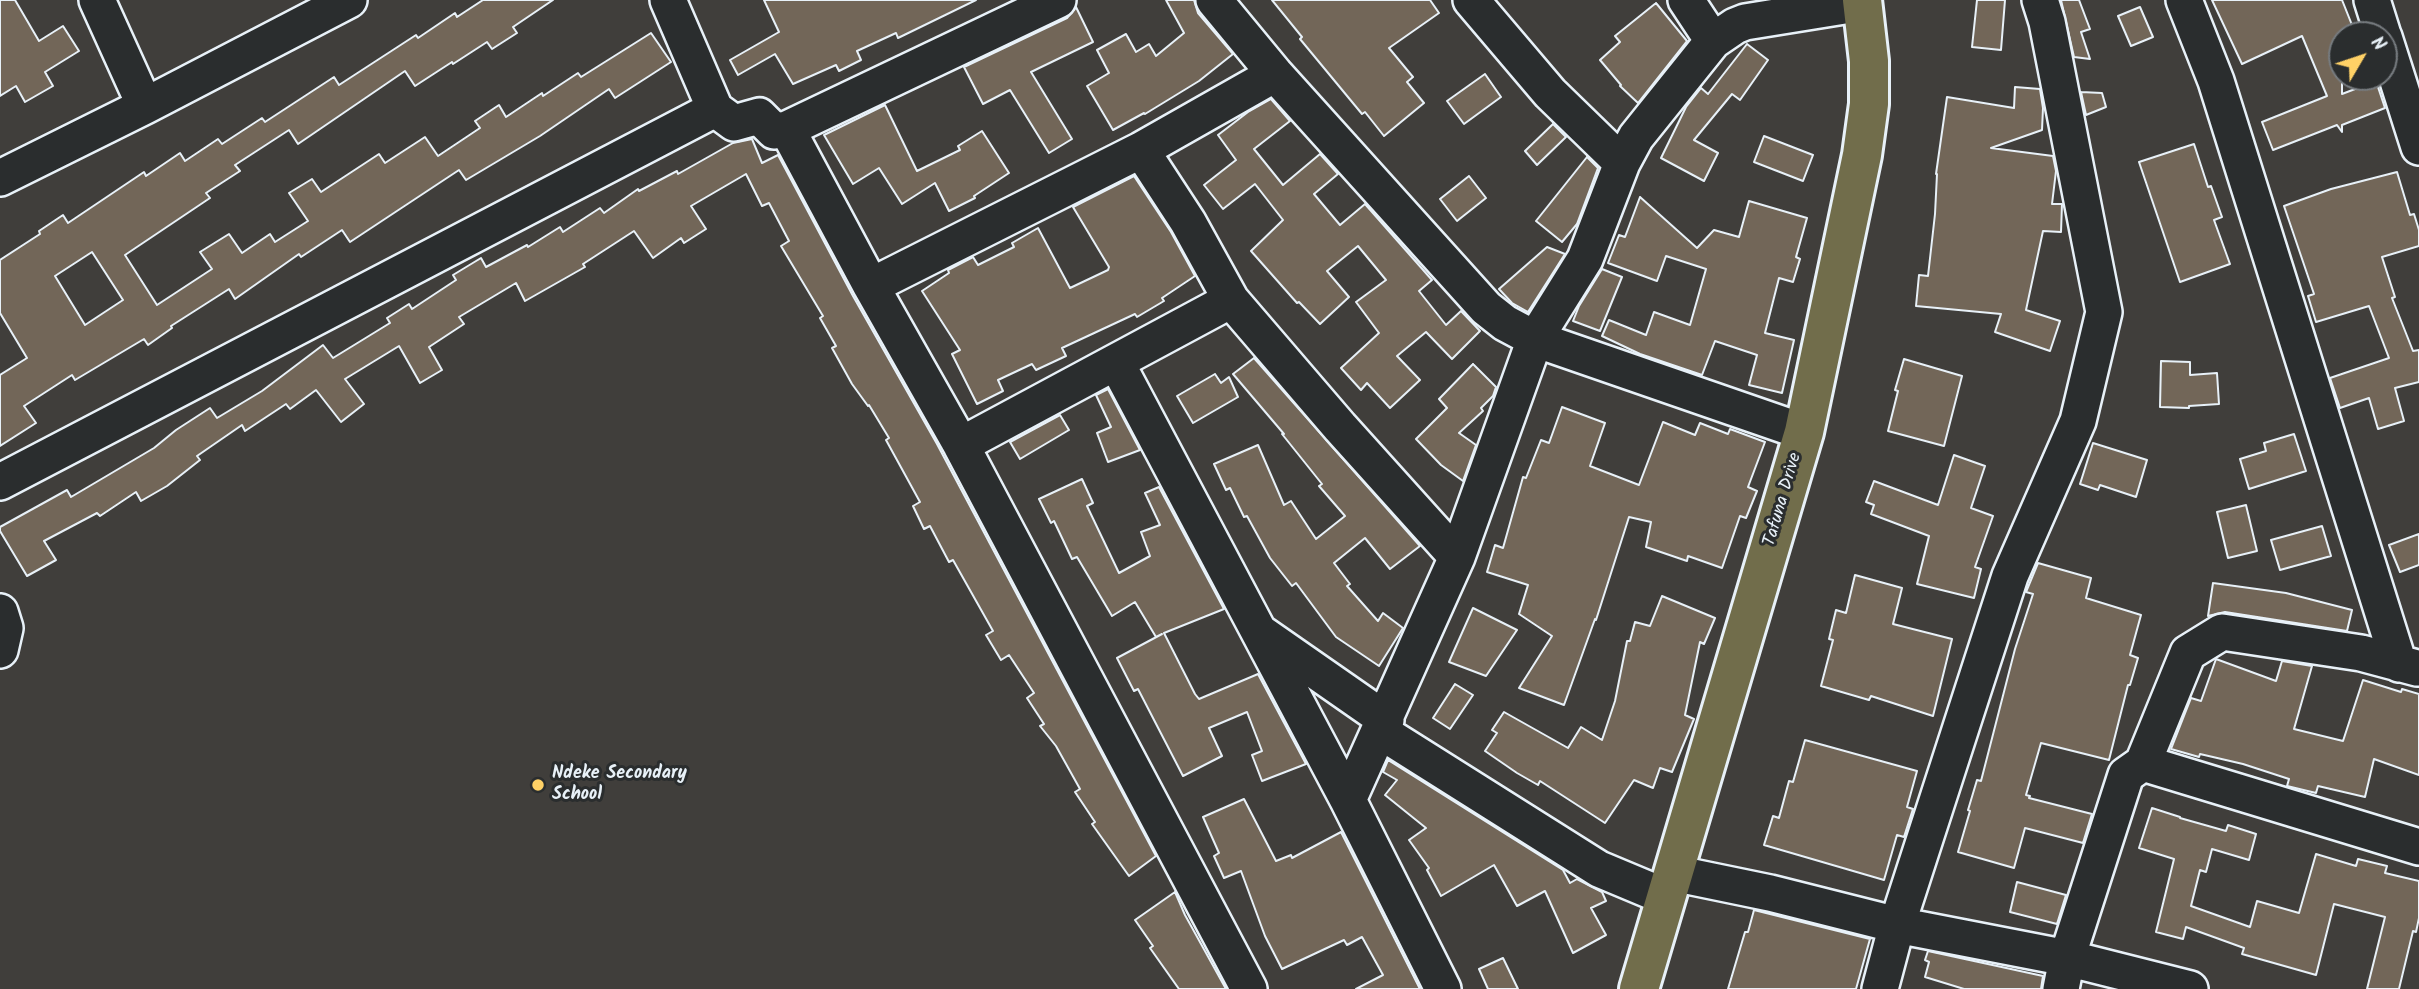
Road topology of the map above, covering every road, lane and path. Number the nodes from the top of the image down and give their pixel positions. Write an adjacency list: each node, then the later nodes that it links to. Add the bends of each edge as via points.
1 (97, 0): 16 (street)
2 (349, 0): 16 (street)
3 (670, 0): 17 (street)
4 (1058, 0): 18 (street)
5 (1214, 0): 14 (street)
6 (1471, 0): 21 (street, via 1550,93)
7 (1686, 0): 13 (street)
8 (2040, 0): 40 (street, via 2104,312 2078,421 2010,576)
9 (2184, 0): 34 (street, via 2216,81)
10 (2372, 0): 12 (street)
11 (1863, 2): 13 (street, via 1745,22); 27 (main road, Tafuna Drive, via 1869,61 1862,155)
12 (2379, 21)
13 (1713, 41): 21 (street, via 1657,109)
14 (1275, 74): 20 (street); 25 (street, via 1486,308)
15 (2398, 80): 19 (street)
16 (145, 106): 22 (street)
17 (715, 109): 18 (street, via 734,123 759,116 774,131); 29 (street)
18 (787, 129): 23 (street)
19 (2419, 147)
20 (1141, 149): 23 (street); 24 (street)
21 (1622, 163): 25 (street, via 1585,259)
22 (0, 178)
23 (871, 286): 28 (street)
24 (1231, 300): 26 (street); 30 (street)
25 (1535, 339): 27 (street); 30 (street)
26 (1116, 362): 28 (street); 32 (street)
27 (1804, 432): 39 (main road, Tafuna Drive)
28 (961, 445): 42 (street)
29 (0, 482)
30 (1457, 557): 35 (street)
31 (0, 612): 33 (street, via 5,628)
32 (1255, 629): 35 (street); 37 (street)
33 (0, 650)
34 (2409, 666): 36 (street, via 2361,653 2222,632 2188,653)
35 (1383, 726): 37 (street); 39 (street, via 1599,869)
36 (2143, 763): 38 (street); 41 (street, via 2126,775)
37 (1348, 800): 43 (street)
38 (2419, 847)
39 (1669, 885): 40 (street, via 1770,893); 44 (main road, Tafuna Drive)
40 (1897, 925): 41 (street); 45 (street)
41 (2064, 973): 46 (street)
42 (1249, 989)
43 (1443, 989)
44 (1640, 989)
45 (1880, 989)
46 (2190, 989)

